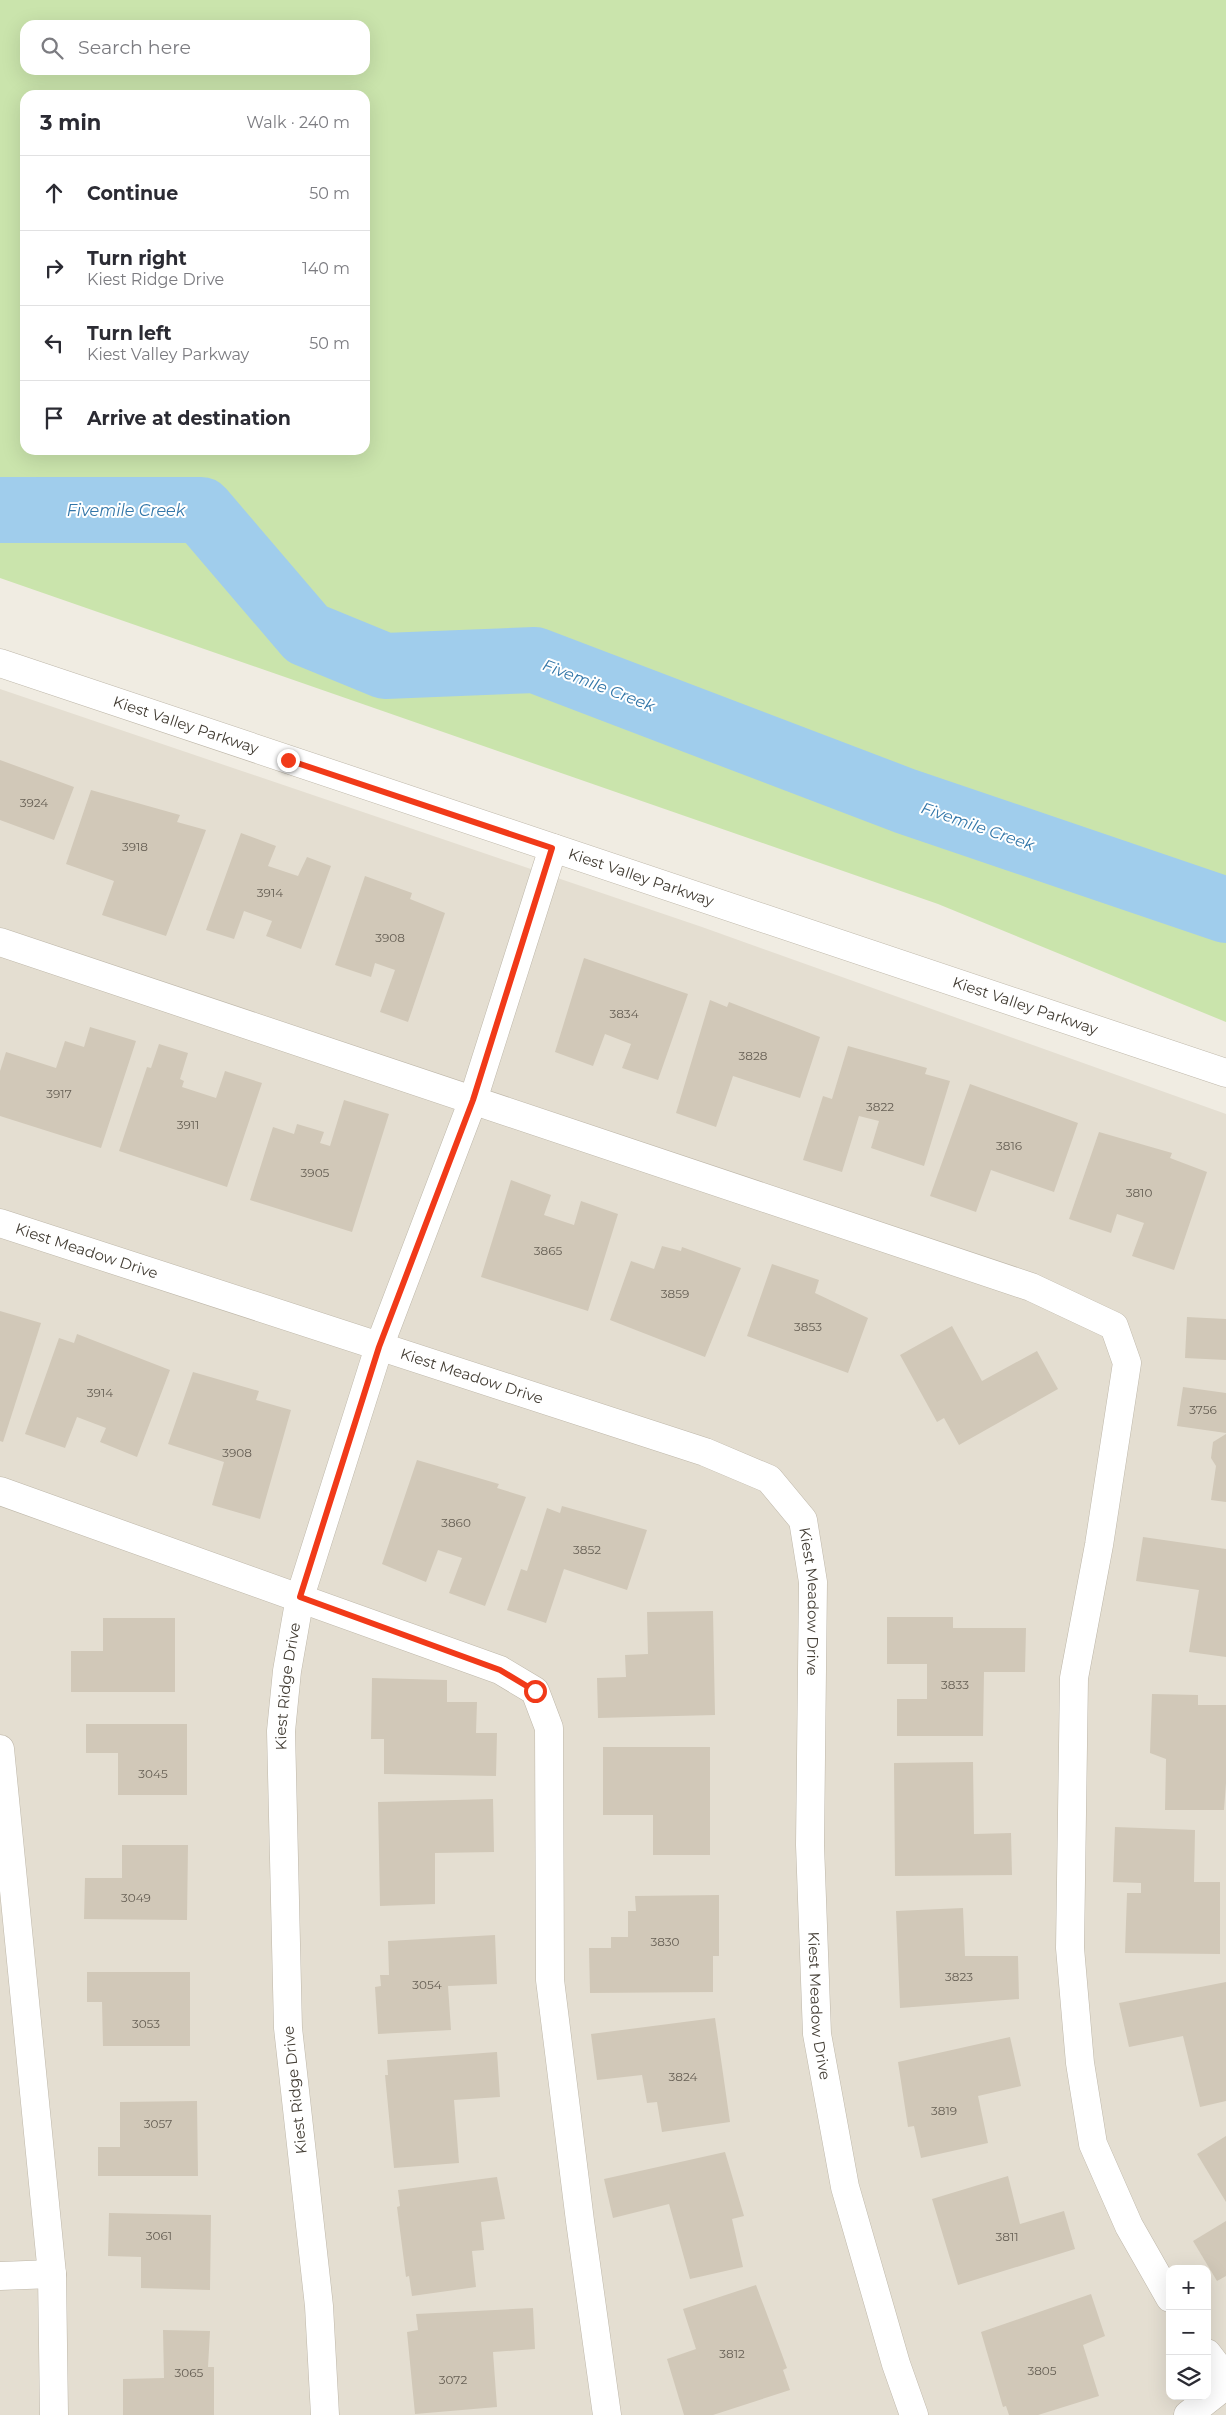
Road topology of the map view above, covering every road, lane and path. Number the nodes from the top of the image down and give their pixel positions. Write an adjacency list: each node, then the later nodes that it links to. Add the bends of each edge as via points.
1 (0, 663): 2 (street, Kiest Valley Parkway)
2 (552, 848): 4 (street, Kiest Valley Parkway); 5 (street, Kiest Ridge Drive)
3 (0, 942): 5 (street)
4 (1226, 1073)
5 (473, 1100): 7 (street, Kiest Ridge Drive); 13 (street, via 1031,1287 1114,1326 1127,1363 1099,1545 1074,1678 1070,1948 1080,2063 1093,2144 1129,2226)
6 (0, 1223): 7 (street, Kiest Meadow Drive)
7 (379, 1347): 9 (street, Kiest Ridge Drive); 20 (street, Kiest Meadow Drive, via 705,1452 769,1479 803,1520 813,1582 810,1845 817,2034 845,2187)
8 (0, 1491): 9 (street)
9 (300, 1597): 18 (street, Kiest Ridge Drive, via 281,1731 288,2028 319,2306); 19 (street, via 500,1670 535,1691 549,1728 550,1980)
10 (0, 1749): 11 (street)
11 (52, 2274): 12 (street); 17 (street)
12 (0, 2276)
13 (1166, 2291)
14 (1209, 2355): 15 (street)
15 (1226, 2378)
16 (1226, 2385): 21 (street)
17 (54, 2415)
18 (325, 2415)
19 (607, 2415)
20 (914, 2415)
21 (1188, 2415)

